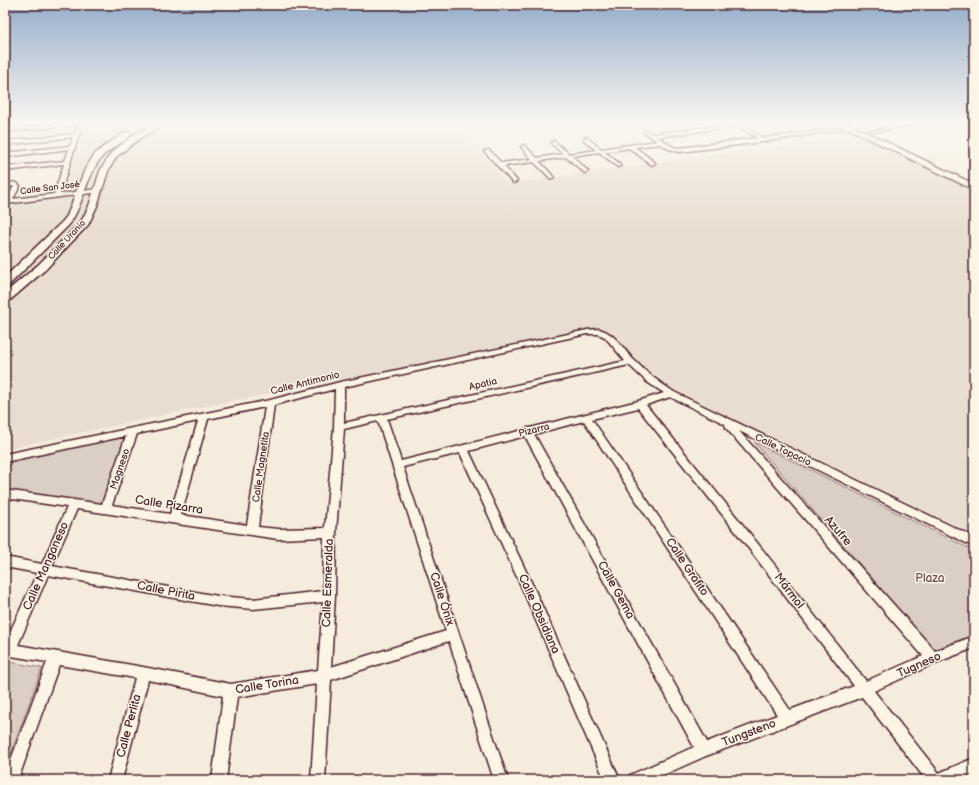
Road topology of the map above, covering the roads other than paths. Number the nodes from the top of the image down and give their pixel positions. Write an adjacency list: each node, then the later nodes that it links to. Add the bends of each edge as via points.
1 (69, 159): 12 (street)
2 (96, 159): 24 (street, Calle Uranio)
3 (112, 159): 23 (street, Calle Uranio, via 104,171)
4 (494, 159): 14 (street)
5 (543, 159): 11 (street)
6 (572, 159): 17 (street)
7 (610, 159): 15 (street)
8 (647, 159): 13 (street)
9 (918, 159): 22 (main road)
10 (929, 159): 19 (main road)
11 (534, 160): 14 (street); 18 (street)
12 (68, 162): 16 (street); 25 (street)
13 (652, 162)
14 (499, 164): 20 (street)
15 (618, 165)
16 (5, 169)
17 (585, 171)
18 (551, 177)
19 (974, 180)
20 (514, 181)
21 (5, 184): 26 (street, via 17,186)
22 (974, 187)
23 (98, 191): 24 (street, Calle San José); 28 (street, Calle Uranio, via 85,223 42,267)
24 (81, 193): 25 (street, Calle San José); 27 (street, Calle Uranio, via 66,223)
25 (56, 196): 26 (street, Calle San José)
26 (7, 202)
27 (5, 283)
28 (5, 299)
29 (608, 335): 30 (street, Calle Topacio); 31 (street, Calle Antimonio, via 599,331 587,332)
30 (631, 362): 32 (street, Calle Topacio, via 650,380); 37 (street, Apatia)
31 (340, 385): 33 (street, Calle Antimonio); 39 (street, Calle Esmeralda)
32 (671, 394): 34 (street, Pizarra); 38 (street, Calle Topacio)
33 (270, 403): 35 (street, Calle Antimonio); 49 (street, Calle Magnetita)
34 (640, 404): 36 (street, Pizarra); 62 (street, Mármol, via 748,538)
35 (204, 416): 40 (street, Calle Antimonio); 48 (street)
36 (586, 416): 41 (street, Pizarra); 64 (street, Calle Grafito)
37 (382, 418): 39 (street, Apatia); 44 (street, Calle Ónix)
38 (725, 422): 51 (street, Calle Topacio); 59 (street, Azufre)
39 (339, 427): 50 (street, Calle Esmeralda)
40 (133, 431): 43 (street, Calle Antimonio); 47 (street, Magneso)
41 (527, 431): 42 (street, Pizarra); 65 (street, Calle Gema)
42 (463, 448): 44 (street, Pizarra); 72 (street, Calle Obsidiana)
43 (5, 458)
44 (398, 465): 55 (street, Calle Ónix)
45 (5, 494): 46 (street, Calle Pizarra)
46 (74, 504): 47 (street, Calle Pizarra); 53 (street, Calle Manganeso)
47 (106, 508): 48 (street, Calle Pizarra)
48 (174, 519): 49 (street, Calle Pizarra)
49 (252, 531): 50 (street, Calle Pizarra, via 278,534)
50 (330, 532): 54 (street, Calle Esmeralda)
51 (974, 542)
52 (5, 562): 53 (street, Calle Pirita)
53 (45, 568): 54 (street, Calle Pirita, via 218,601 253,604); 57 (street, Calle Manganeso)
54 (329, 596): 61 (street, Calle Esmeralda)
55 (453, 634): 61 (street, Calle Torina); 71 (street, Calle Ónix)
56 (974, 642): 59 (street, Tugneso)
57 (7, 650): 58 (street, Calle Torina)
58 (55, 658): 60 (street, Calle Torina); 67 (street)
59 (932, 658): 62 (street, Tugneso)
60 (143, 673): 63 (street, Calle Torina); 68 (street, Calle Perlita)
61 (324, 676): 63 (street, Calle Torina); 70 (street, Calle Esmeralda)
62 (864, 690): 64 (street, Tungsteno); 74 (street, Mármol)
63 (232, 691): 69 (street)
64 (786, 718): 65 (street, Tungsteno)
65 (704, 750): 73 (street, Tungsteno)
66 (974, 765): 75 (street)
67 (11, 780)
68 (115, 780)
69 (219, 780)
70 (318, 780)
71 (501, 780)
72 (613, 780)
73 (635, 780)
74 (935, 780)
75 (941, 780)

